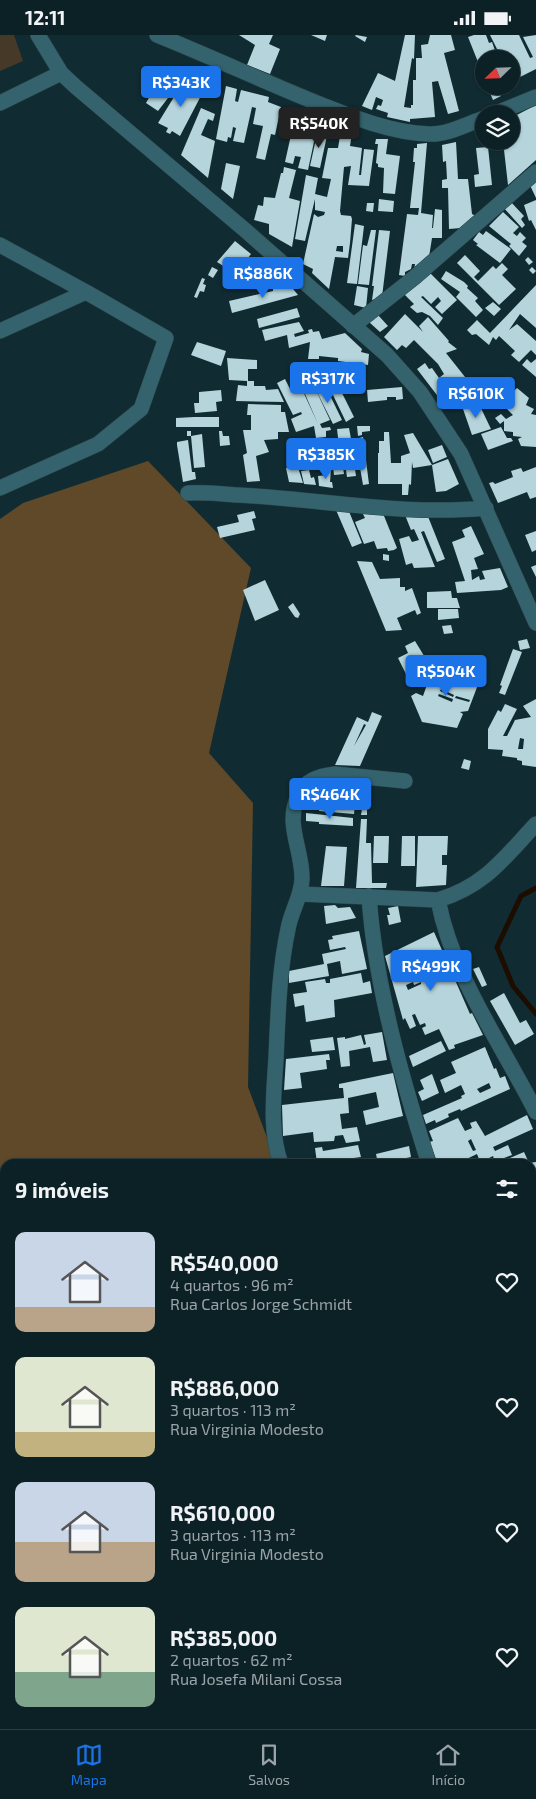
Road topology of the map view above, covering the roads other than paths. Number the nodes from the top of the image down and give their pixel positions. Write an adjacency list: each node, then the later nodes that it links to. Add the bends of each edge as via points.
1 (38, 35): 3 (street)
2 (157, 35): 7 (street, via 275,87 344,114 393,128 430,135)
3 (61, 73): 5 (street); 11 (street)
4 (536, 97): 6 (street)
5 (0, 103)
6 (516, 105)
7 (475, 121)
8 (536, 172): 11 (street)
9 (0, 245): 10 (street)
10 (86, 293): 12 (street); 13 (street, via 166,338 141,409 98,444)
11 (353, 326): 15 (street, via 387,355 431,406 461,454)
12 (0, 331)
13 (0, 488)
14 (188, 493): 15 (street, via 298,498 420,510)
15 (486, 508): 16 (street)
16 (536, 623)
17 (405, 781): 19 (street, via 335,774 324,775 307,784 299,795 292,817 302,878)
18 (536, 824): 21 (street, via 481,881)
19 (300, 895): 20 (street); 23 (street, via 288,927 277,1024 274,1120)
20 (369, 896): 21 (street); 24 (street, via 370,919 392,1034)
21 (438, 900): 22 (street, via 457,962)
22 (536, 1112)
23 (280, 1159)
24 (428, 1159)

